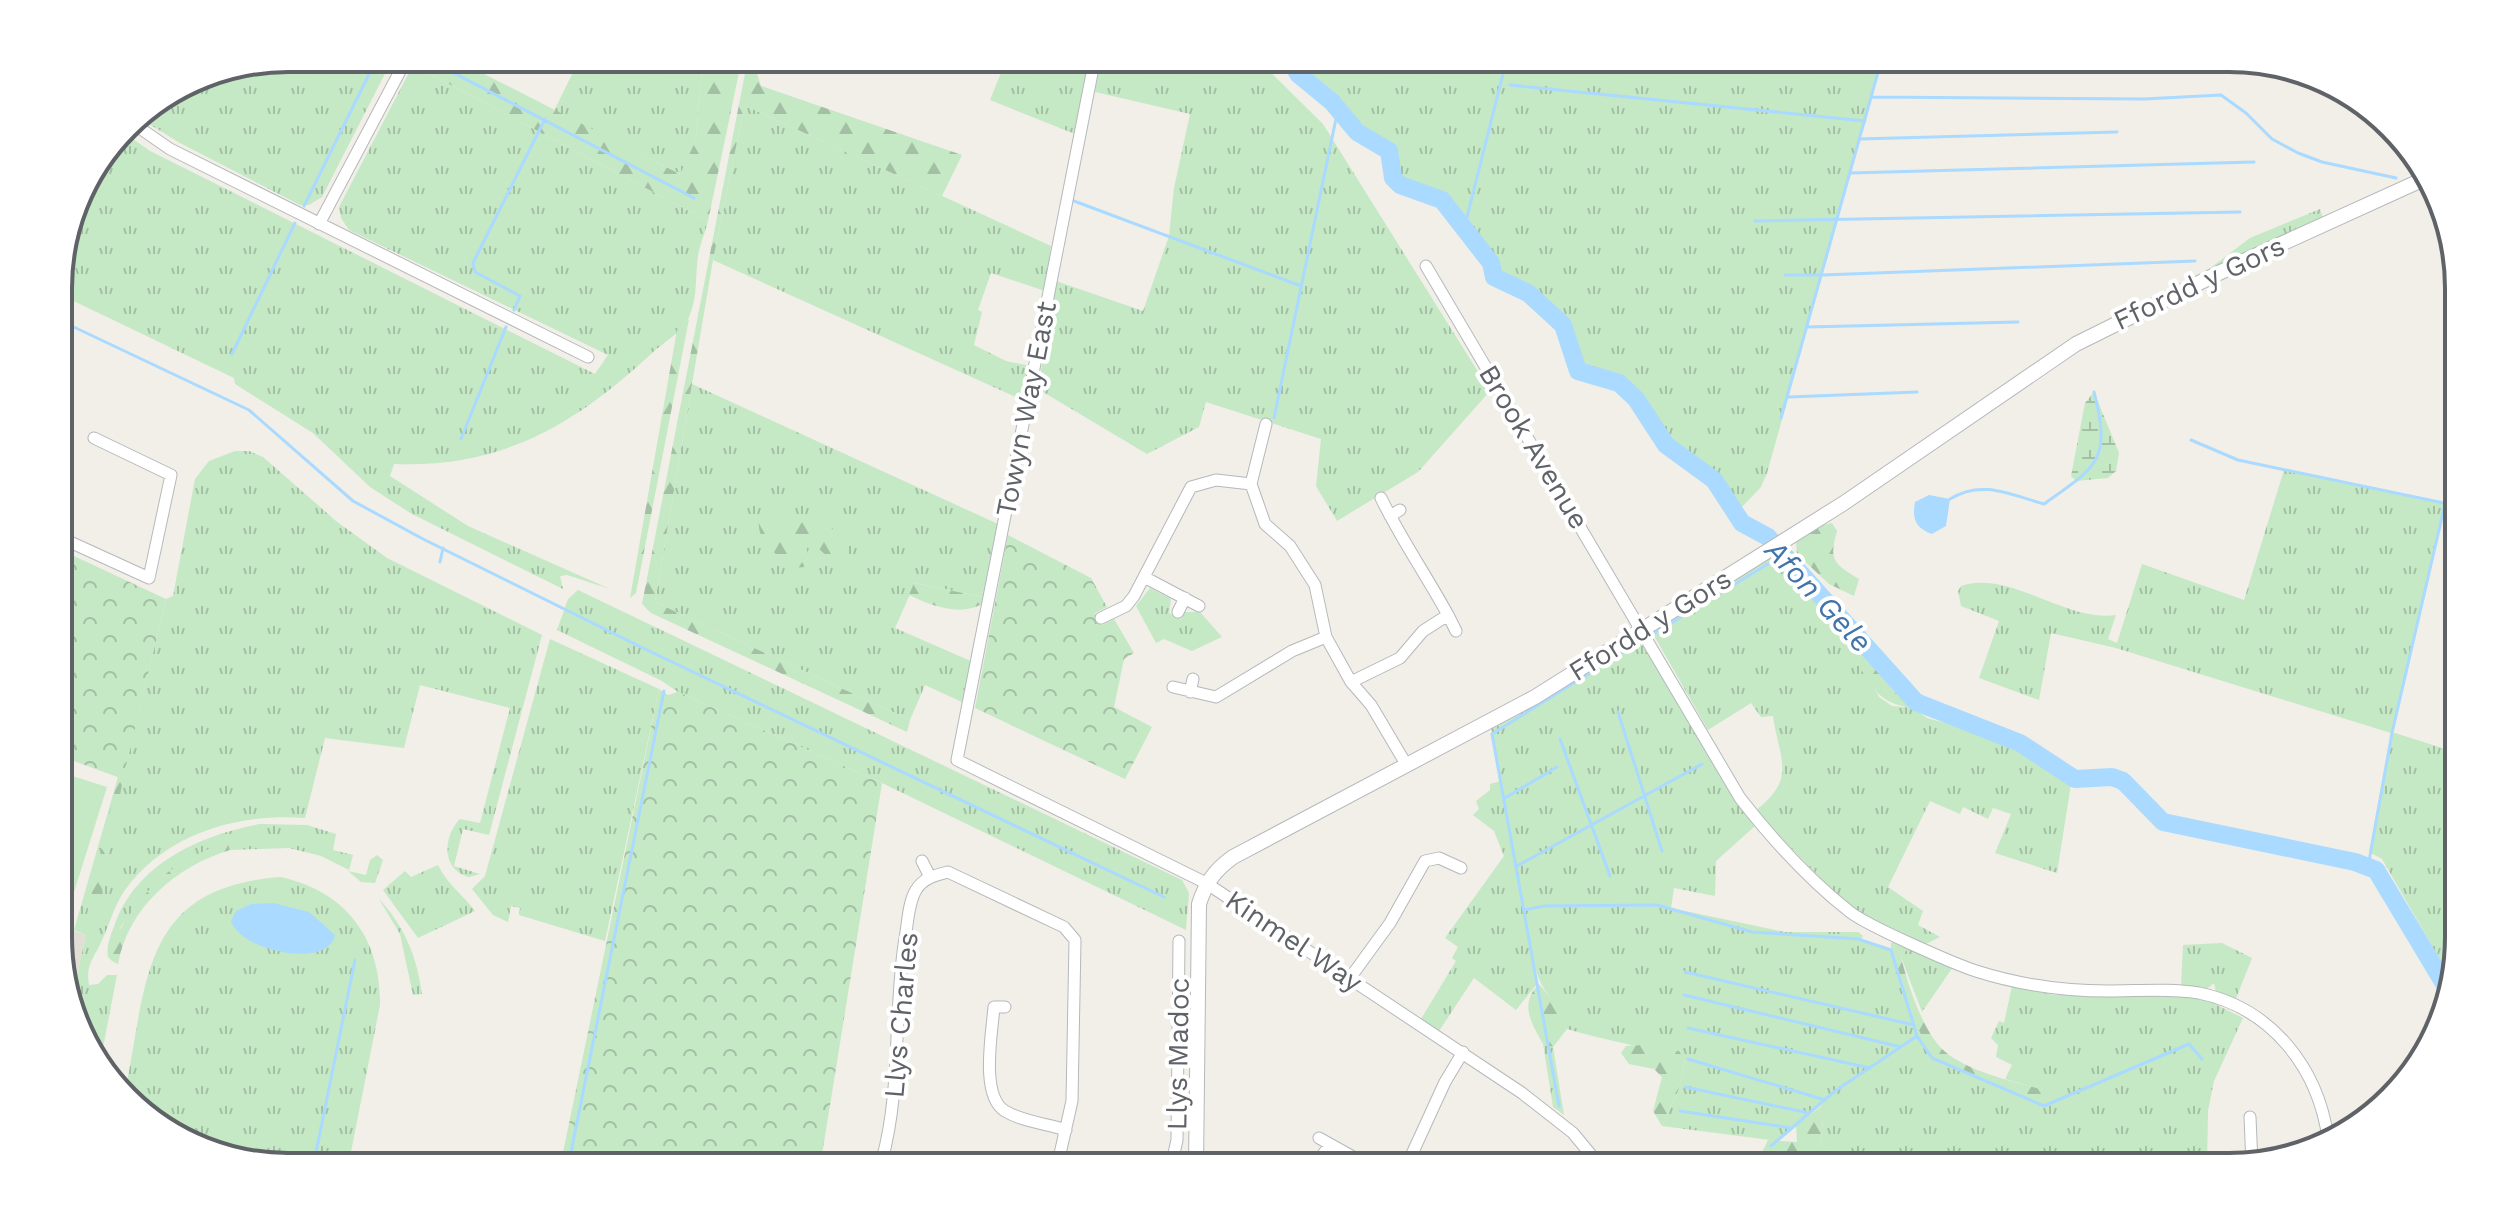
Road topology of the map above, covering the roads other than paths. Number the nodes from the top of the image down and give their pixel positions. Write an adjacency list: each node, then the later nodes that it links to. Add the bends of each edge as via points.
1 (400, 72): 5 (street)
2 (1092, 72): 26 (street, Towyn Way East)
3 (142, 130): 5 (street)
4 (2417, 182): 19 (street, Ffordd y Gors, via 2076,344 1844,503)
5 (319, 224): 7 (street)
6 (1426, 266): 19 (street, Brook Avenue)
7 (588, 357)
8 (1266, 424): 10 (street)
9 (94, 438): 12 (street, via 171,475 149,578)
10 (1251, 484): 13 (street, via 1216,480 1191,487); 21 (street, via 1265,524 1290,546 1315,585)
11 (1381, 498): 17 (street, via 1395,513)
12 (72, 543)
13 (1144, 577): 14 (street); 18 (street, via 1126,606)
14 (1185, 598): 15 (street); 16 (street)
15 (1199, 606)
16 (1178, 612)
17 (1448, 615): 20 (street); 23 (street, via 1423,631 1400,658)
18 (1101, 618)
19 (1641, 629): 27 (street, Ffordd y Gors, via 1535,697); 38 (street, Brook Avenue, via 1740,798 1766,831 1852,914 1973,970 2031,986 2187,991 2228,1003 2255,1016 2294,1050 2310,1074)
20 (1456, 631)
21 (1326, 637): 23 (street); 25 (street, via 1216,697)
22 (1193, 679): 25 (street)
23 (1351, 682): 27 (street)
24 (1173, 687): 25 (street)
25 (1190, 692)
26 (957, 760): 31 (street, Kinmel Way)
27 (1406, 764): 31 (street, Ffordd y Gors, via 1233,857)
28 (922, 861): 30 (street)
29 (1461, 868): 33 (street, via 1439,858 1425,861)
30 (930, 877): 37 (street, via 948,872 1064,927 1075,940 1072,1101); 40 (street, Llys Charles, via 916,889 910,909 902,957 893,1121)
31 (1206, 883): 33 (street, Kinmel Way); 43 (street, via 1199,904)
32 (1179, 941): 42 (street, Llys Madoc)
33 (1350, 978): 35 (street, Kinmel Way)
34 (1005, 1007): 37 (street, via 994,1007 994,1102 1006,1112)
35 (1463, 1052): 46 (street); 47 (street, Kinmel Way, via 1573,1133)
36 (2250, 1117): 39 (street)
37 (1066, 1130): 41 (street)
38 (2326, 1130)
39 (2251, 1152)
40 (884, 1153)
41 (1060, 1153)
42 (1174, 1153)
43 (1196, 1153)
44 (1322, 1153): 45 (street, via 1324,1142)
45 (1345, 1153)
46 (1412, 1153)
47 (1589, 1153)

